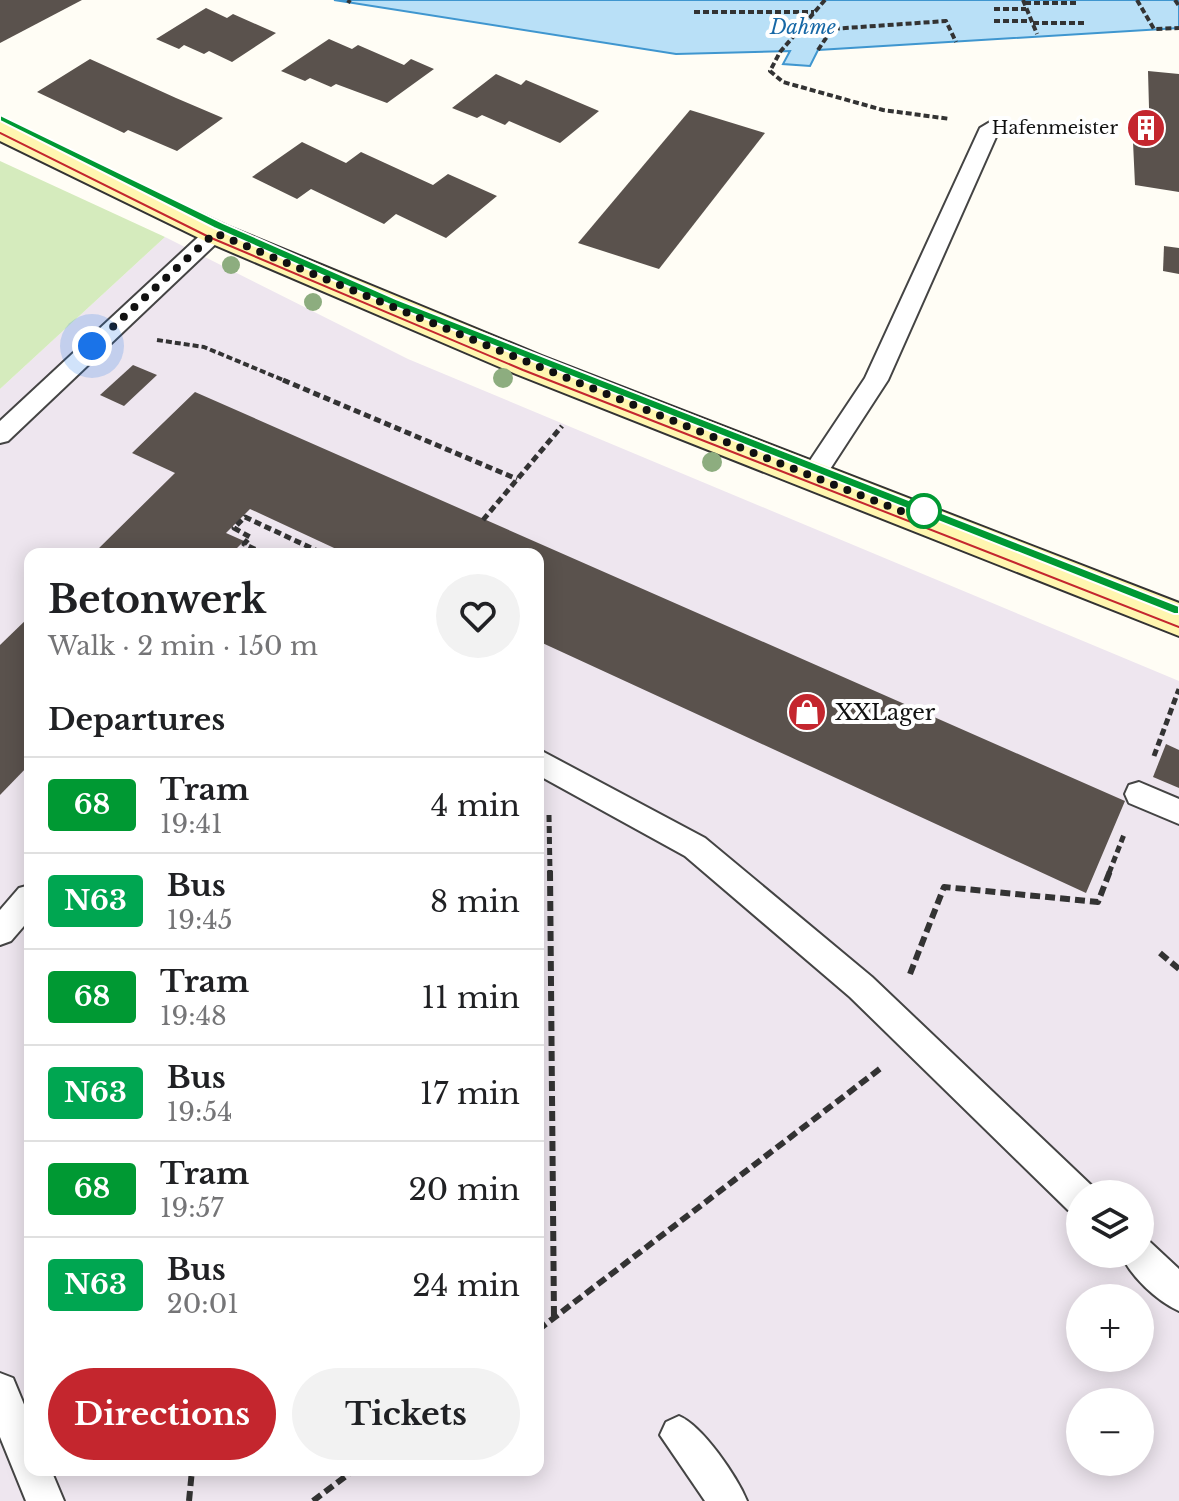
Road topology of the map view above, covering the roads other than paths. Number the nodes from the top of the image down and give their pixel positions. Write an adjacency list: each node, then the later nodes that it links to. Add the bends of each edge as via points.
1 (990, 128): 5 (lane, via 876,380)
2 (0, 129): 3 (main road)
3 (215, 233): 4 (lane); 5 (main road)
4 (0, 435)
5 (812, 477): 6 (main road)
6 (1179, 620)
7 (544, 764): 12 (lane, via 695,847 883,1008)
8 (1139, 794): 9 (lane)
9 (1179, 812)
10 (24, 905): 11 (lane)
11 (0, 931)
12 (1066, 1185)
13 (1153, 1268): 14 (lane)
14 (1179, 1293)
15 (0, 1391): 17 (lane)
16 (679, 1435): 20 (lane)
17 (24, 1450)
18 (35, 1476): 19 (lane)
19 (45, 1501)
20 (728, 1501)

